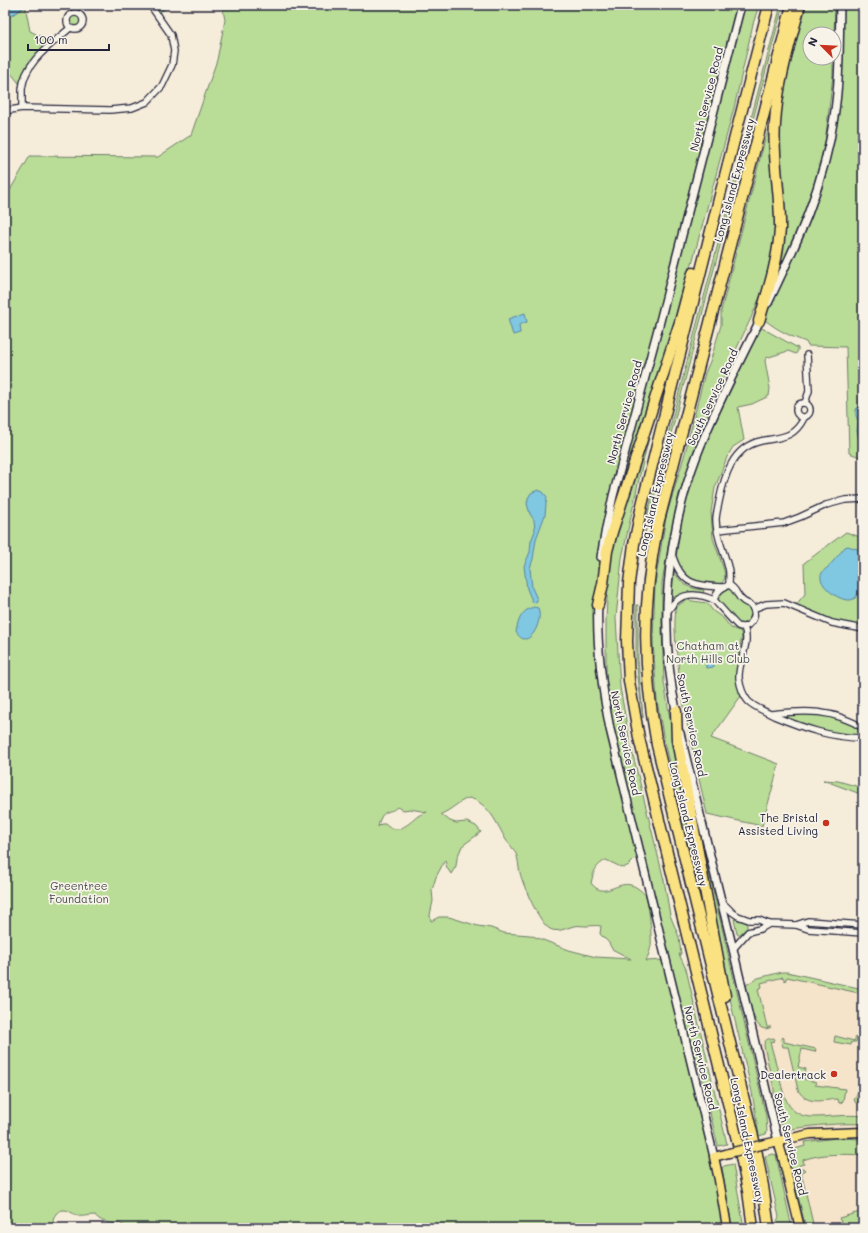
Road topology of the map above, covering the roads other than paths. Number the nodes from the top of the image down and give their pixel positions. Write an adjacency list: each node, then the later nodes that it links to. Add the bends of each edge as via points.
1 (150, 5): 8 (street, via 171,35 174,51 172,65 162,86 147,102 132,108 110,110)
2 (741, 5): 21 (main road, North Service Road, via 610,509 602,555)
3 (769, 5): 10 (highway, Long Island Expressway)
4 (792, 5): 36 (highway, Long Island Expressway, via 661,510 651,561 646,607 646,666 654,732)
5 (800, 5): 11 (highway, via 776,115 779,237 774,271)
6 (840, 5): 11 (main road, South Service Road, via 837,93 833,127 824,166 802,232)
7 (70, 28): 8 (street, via 44,49 28,70 22,87)
8 (22, 108): 9 (street)
9 (5, 110)
10 (720, 194): 21 (highway, via 710,210 684,308 612,532); 41 (highway, Long Island Expressway, via 638,524 628,583 626,641 630,687 639,738 740,1152)
11 (759, 321): 17 (main road, South Service Road, via 696,456 680,509)
12 (807, 355): 13 (street, via 809,391)
13 (805, 404): 14 (street, via 810,411); 14 (street, via 796,407 798,416)
14 (804, 418): 16 (street, via 799,427 789,435 758,442 740,451 731,463 722,489 716,520)
15 (863, 499): 16 (street, via 826,505 784,523)
16 (718, 530): 18 (street, via 729,568)
17 (672, 552): 19 (street, via 679,572 692,583 704,587); 23 (main road, South Service Road)
18 (730, 585): 19 (street); 22 (street)
19 (723, 588): 20 (street, via 717,592)
20 (714, 600): 23 (street, via 705,596 686,596 678,600); 24 (street, via 734,622)
21 (598, 605): 39 (main road, North Service Road, via 602,684 610,729)
22 (753, 609): 24 (street, via 753,619); 25 (street, via 766,604 784,603 832,623)
23 (667, 612): 26 (main road, South Service Road, via 669,662)
24 (744, 627): 27 (street, via 746,641 739,677 741,688 747,700)
25 (863, 629)
26 (676, 711): 30 (main road, South Service Road); 36 (highway, via 677,740 726,1004)
27 (770, 714): 28 (street, via 798,711 821,713 839,716); 29 (street, via 812,730)
28 (863, 728)
29 (863, 738)
30 (722, 902): 31 (street, via 738,916); 35 (main road, South Service Road)
31 (769, 924): 32 (street); 35 (street, via 748,932)
32 (796, 925): 33 (street, via 808,921); 34 (street, via 808,929)
33 (863, 925)
34 (863, 933)
35 (734, 949): 38 (main road, South Service Road)
36 (726, 1024): 42 (highway, Long Island Expressway, via 760,1168)
37 (863, 1132): 38 (main road, via 810,1134)
38 (778, 1141): 39 (main road, bridge); 43 (main road, South Service Road)
39 (714, 1157): 40 (main road, North Service Road)
40 (727, 1228)
41 (753, 1228)
42 (770, 1228)
43 (800, 1228)

